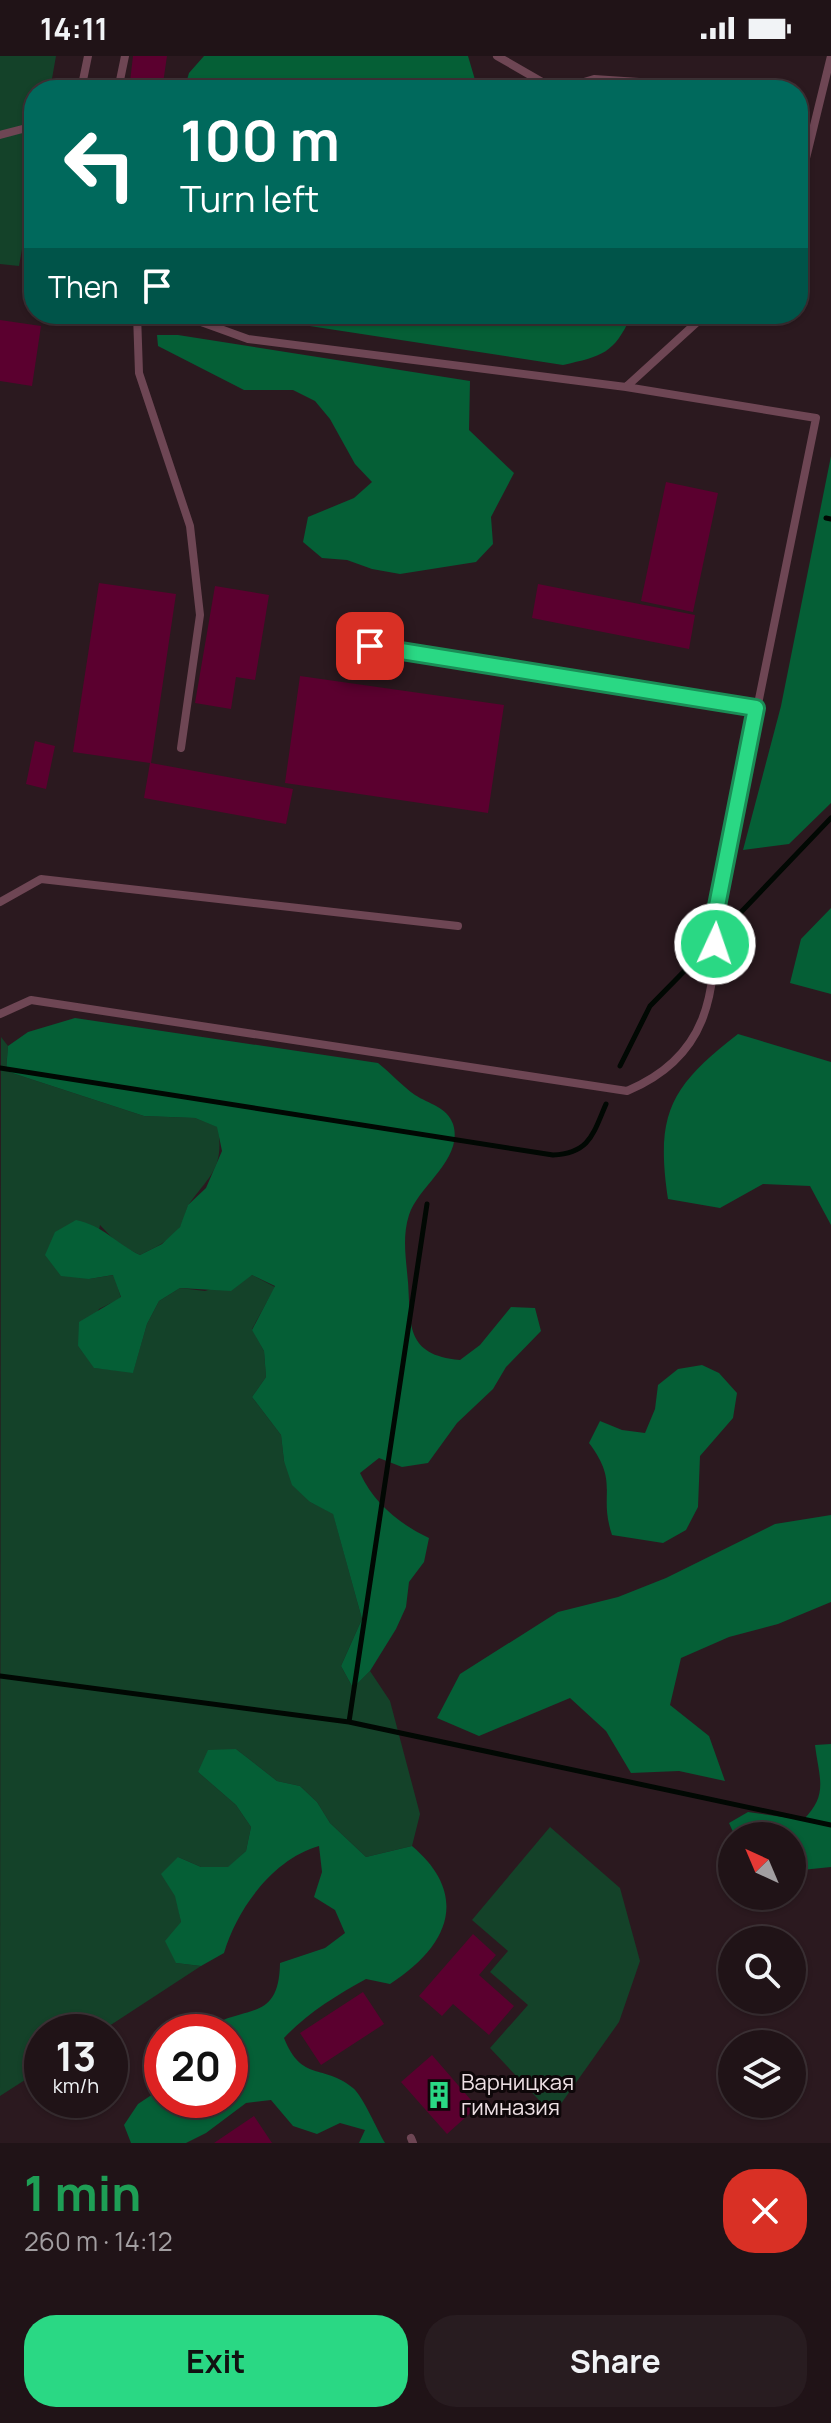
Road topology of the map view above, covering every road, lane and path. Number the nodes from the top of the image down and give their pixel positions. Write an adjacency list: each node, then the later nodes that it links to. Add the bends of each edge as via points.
1 (88, 56): 5 (lane)
2 (125, 56): 6 (lane)
3 (497, 56): 7 (lane)
4 (831, 56): 10 (lane)
5 (83, 80)
6 (120, 80)
7 (539, 80)
8 (24, 129): 9 (lane)
9 (0, 135)
10 (808, 150)
11 (137, 324): 17 (lane, via 139,373 190,526 200,615)
12 (207, 324): 14 (lane, via 248,339)
13 (695, 324): 14 (lane)
14 (626, 387): 16 (lane, via 816,418)
15 (370, 646): 16 (lane)
16 (756, 708): 20 (lane, via 715,916 710,999 671,1066 627,1091 31,1000)
17 (181, 748)
18 (0, 902): 19 (lane, via 41,879)
19 (458, 926)
20 (0, 1014)

